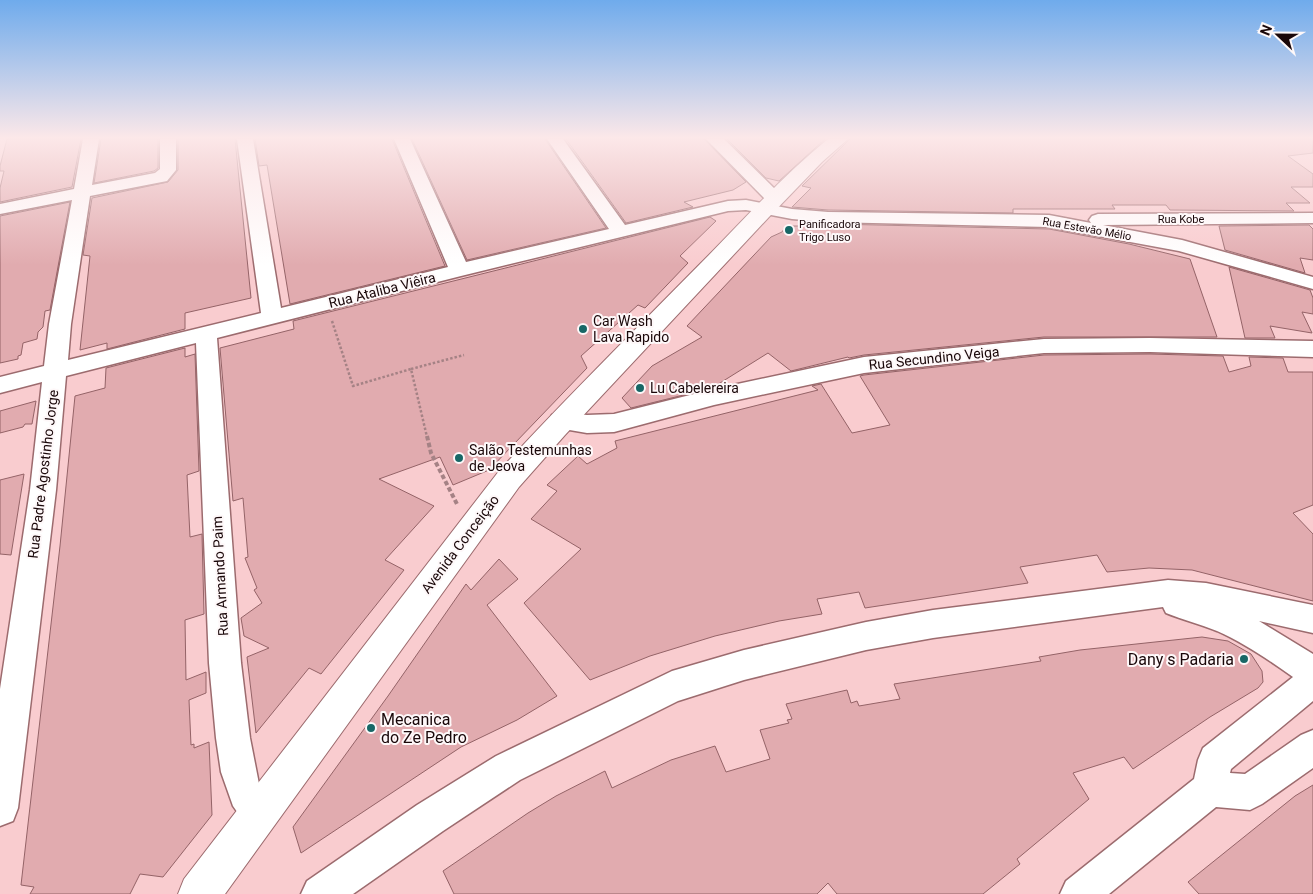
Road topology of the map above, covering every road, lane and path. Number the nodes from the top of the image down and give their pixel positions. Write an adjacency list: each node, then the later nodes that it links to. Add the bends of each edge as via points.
1 (84, 181): 8 (street, Rua Padre Agostinho Jorge)
2 (146, 181): 8 (street)
3 (251, 181): 19 (street)
4 (420, 181): 16 (street)
5 (584, 181): 14 (street)
6 (750, 181): 9 (street)
7 (793, 181): 9 (main road, Avenida Conceição)
8 (82, 193): 10 (street); 24 (street, Rua Padre Agostinho Jorge)
9 (770, 204): 13 (street, Rua Estevão Mélio, via 828,217 1049,221); 14 (street, Rua Ataliba Viêira, via 728,206); 26 (main road, Avenida Conceição)
10 (0, 209)
11 (1162, 218): 12 (street, Rua Kobe); 13 (street, Rua Kobe); 15 (street, via 1158,226 1161,236)
12 (1313, 218)
13 (1118, 227): 15 (street, Rua Estevão Mélio)
14 (620, 231): 16 (street, Rua Ataliba Viêira)
15 (1182, 246): 17 (street, Rua Estevão Mélio)
16 (459, 270): 18 (street, Rua Ataliba Viêira)
17 (1313, 284)
18 (327, 304): 19 (street, Rua Ataliba Viêira); 23 (path, via 353,386)
19 (272, 318): 20 (street, Rua Ataliba Viêira)
20 (206, 334): 24 (street, Rua Ataliba Viêira); 35 (street, Rua Armando Paim, via 225,663 233,738 238,772 246,794)
21 (1313, 349): 26 (street, Rua Secundino Veiga, via 1150,345 1034,347 855,366 614,423)
22 (464, 355): 23 (path)
23 (411, 369): 27 (path, via 431,453)
24 (55, 371): 25 (street, Rua Ataliba Viêira); 34 (street, Rua Padre Agostinho Jorge, via 43,490)
25 (0, 385)
26 (561, 421): 27 (main road, Avenida Conceição, via 509,479)
27 (470, 530): 35 (main road, Avenida Conceição)
28 (1144, 596): 29 (street, via 1168,593 1206,596); 31 (street, via 1224,619 1277,646); 37 (street, via 866,636 744,665 672,687 508,768)
29 (1313, 620)
30 (1313, 624): 31 (street, via 1303,629 1298,638 1298,651)
31 (1310, 675): 33 (street, via 1215,760)
32 (1313, 747): 33 (street, via 1250,792)
33 (1210, 789): 38 (street)
34 (0, 808)
35 (260, 813): 36 (main road, Avenida Conceição)
36 (199, 894)
37 (320, 894)
38 (1078, 894)

